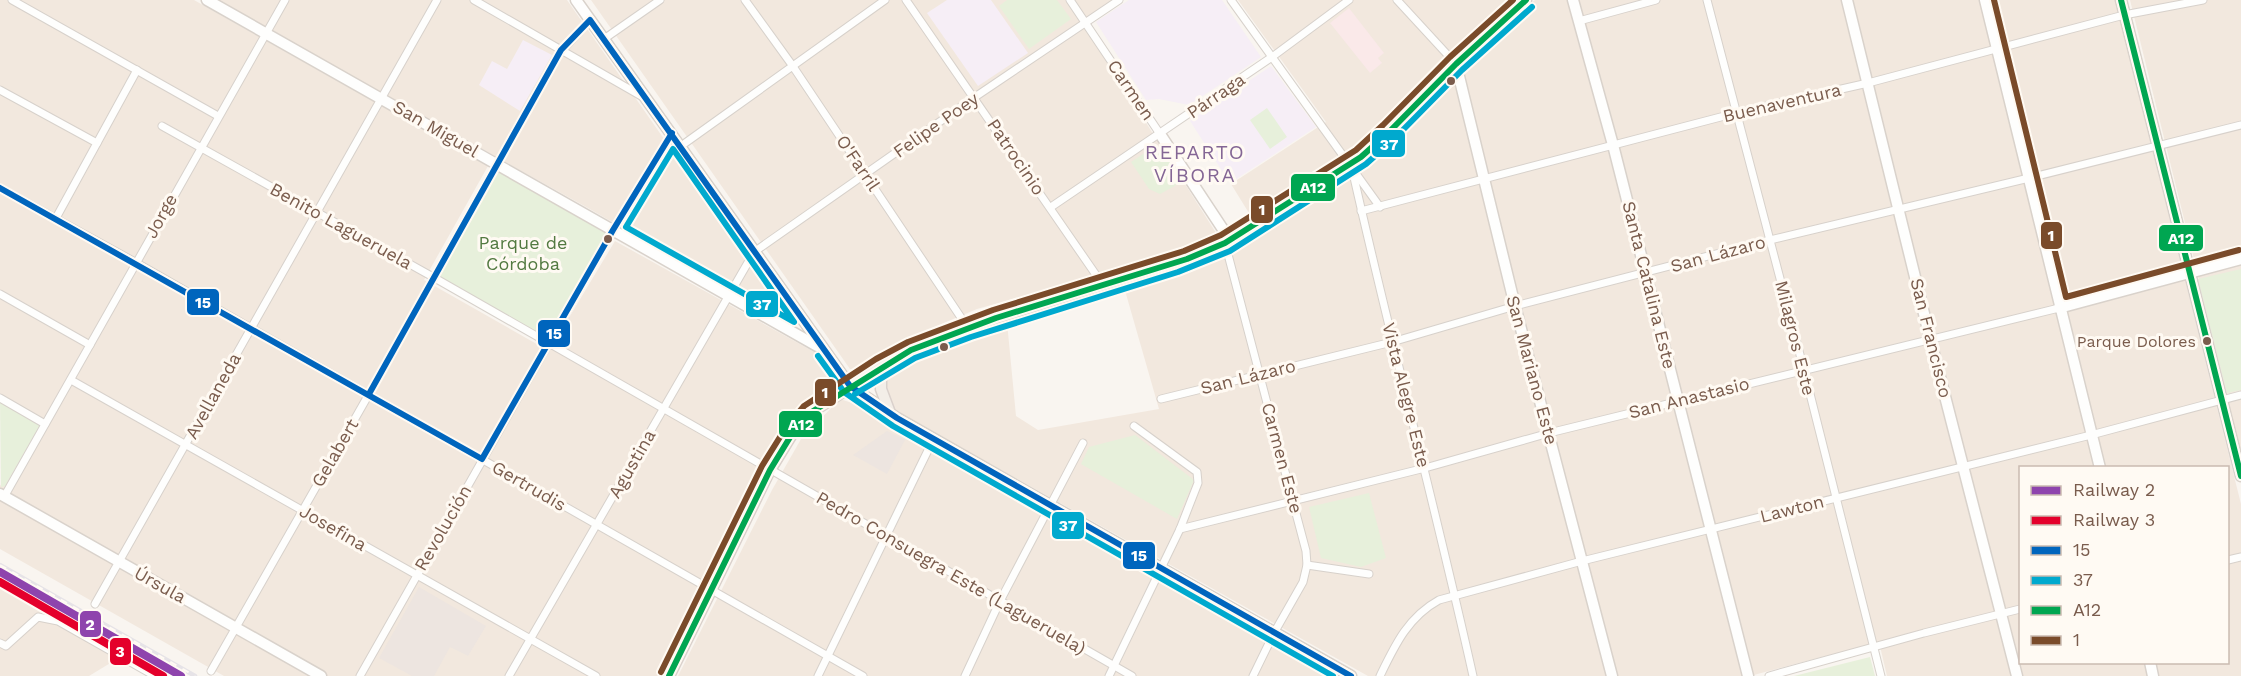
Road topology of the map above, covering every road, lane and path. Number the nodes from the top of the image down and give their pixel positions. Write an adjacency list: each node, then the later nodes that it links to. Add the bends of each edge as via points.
1 (12, 0): 35 (street)
2 (207, 0): 28 (street, San Miguel)
3 (285, 0): 28 (street, Jorge)
4 (437, 0): 38 (street, Avellaneda)
5 (474, 0): 30 (street)
6 (576, 0): 25 (street)
7 (660, 0): 29 (street)
8 (745, 0): 34 (street, O'Farril)
9 (885, 0): 34 (street)
10 (906, 0): 39 (street, Patrocinio)
11 (1070, 0): 27 (street, Carmen)
12 (1119, 0): 27 (street, Felipe Poey)
13 (1231, 0): 32 (street)
14 (1349, 0): 32 (street, Párraga)
15 (1397, 0): 33 (street)
16 (1526, 0): 33 (main road)
17 (1573, 0): 26 (street, Santa Catalina Este)
18 (1656, 0): 26 (street)
19 (1707, 0): 41 (street, Milagros Este)
20 (1847, 0): 36 (street, San Francisco)
21 (1985, 0): 31 (street)
22 (2121, 0): 24 (street)
23 (2203, 0): 24 (street, Buenaventura)
24 (2124, 15): 31 (street, Buenaventura); 49 (street)
25 (590, 20): 29 (street); 30 (street, Gelabert)
26 (1579, 21): 48 (street, Santa Catalina Este)
27 (1086, 23): 39 (street, Felipe Poey); 46 (street, Carmen)
28 (266, 33): 38 (street, San Miguel); 42 (street, Jorge)
29 (604, 39): 40 (street)
30 (561, 50): 40 (street); 52 (street, Gelabert)
31 (1997, 50): 36 (street, Buenaventura); 55 (street)
32 (1272, 57): 46 (street, Párraga); 53 (street)
33 (1456, 64): 53 (main road, via 1389,132); 56 (street, San Mariano Este)
34 (792, 65): 50 (street); 54 (street, O'Farril)
35 (137, 70): 42 (street); 47 (street)
36 (1868, 83): 41 (street, Buenaventura); 60 (street, San Francisco)
37 (0, 90): 47 (street)
38 (380, 97): 52 (street, San Miguel); 62 (street, Avellaneda)
39 (975, 97): 54 (street, Felipe Poey); 58 (street, Patrocinio)
40 (648, 100): 45 (street)
41 (1736, 113): 48 (street, Buenaventura); 65 (street, Milagros Este)
42 (218, 116): 51 (street, Jorge)
43 (2241, 125): 49 (street, San Lázaro)
44 (162, 126): 51 (street, Benito Lagueruela)
45 (672, 133): 50 (street); 64 (street, Revolución)
46 (1160, 134): 58 (street, Párraga); 66 (street, Carmen)
47 (97, 142): 63 (street)
48 (1613, 145): 56 (street, Buenaventura); 70 (street, Santa Catalina Este)
49 (2157, 145): 55 (street, San Lázaro); 71 (street)
50 (681, 146): 67 (street)
51 (200, 147): 62 (street, Benito Lagueruela); 69 (street, Jorge)
52 (497, 163): 64 (street, San Miguel); 72 (street, Gelabert)
53 (1350, 164): 59 (street); 61 (street, Vista Alegre Este); 66 (main road)
54 (865, 174): 67 (street, Felipe Poey); 79 (street, O'Farril)
55 (2030, 178): 60 (street, San Lázaro); 77 (street)
56 (1484, 179): 59 (street, Buenaventura); 76 (street, San Mariano Este)
57 (0, 188): 63 (street, Gertrudis)
58 (1051, 207): 73 (street, Patrocinio)
59 (1380, 207): 61 (street, Buenaventura)
60 (1898, 208): 65 (street, San Lázaro); 80 (street, San Francisco)
61 (1361, 211): 81 (street, Vista Alegre Este)
62 (315, 212): 72 (street, Benito Lagueruela); 78 (street, Avellaneda)
63 (56, 218): 69 (street, Gertrudis)
64 (613, 230): 75 (street, San Miguel); 82 (street, Revolución)
65 (1770, 240): 70 (street, San Lázaro); 86 (street, Milagros Este)
66 (1227, 242): 73 (main road, via 1197,256); 87 (street, Carmen Este)
67 (754, 252): 75 (street, Agustina); 84 (street)
68 (2241, 259): 71 (street, San Anastasio)
69 (135, 262): 78 (street, Gertrudis); 83 (street, Jorge)
70 (1645, 273): 76 (street, San Lázaro); 95 (street, Santa Catalina Este)
71 (2190, 273): 77 (street, San Anastasio); 94 (street)
72 (432, 277): 82 (street, Benito Lagueruela); 90 (street, Gelabert)
73 (1103, 285): 79 (main road)
74 (0, 294): 83 (street)
75 (727, 296): 84 (street, San Miguel); 96 (street, Agustina)
76 (1515, 306): 81 (street, San Lázaro); 100 (street, San Mariano Este)
77 (2059, 308): 80 (street, San Anastasio); 101 (street)
78 (250, 328): 90 (street, Gertrudis); 104 (street, Avellaneda)
79 (968, 328): 85 (main road, via 911,350)
80 (1930, 338): 86 (street, San Anastasio); 107 (street, San Francisco)
81 (1392, 342): 87 (street, San Lázaro); 108 (street, Vista Alegre Este)
82 (548, 344): 96 (street, Benito Lagueruela); 105 (street, Revolución)
83 (90, 345): 88 (street, Jorge)
84 (822, 348): 89 (street)
85 (881, 367): 89 (main road); 97 (main road, via 881,389)
86 (1804, 370): 95 (street, San Anastasio); 112 (street, Milagros Este)
87 (1259, 375): 93 (street, San Lázaro); 113 (street, Carmen Este)
88 (70, 380): 98 (street, Jorge); 104 (street, Josefina)
89 (850, 386): 97 (street); 109 (main road, via 810,413)
90 (369, 394): 105 (street, Gertrudis); 115 (street, Gelabert)
91 (2241, 394): 94 (street, Lawton)
92 (0, 398): 98 (street)
93 (1161, 399)
94 (2222, 399): 101 (street, Lawton); 110 (street)
95 (1678, 401): 100 (street, San Anastasio); 118 (street, Santa Catalina Este)
96 (664, 409): 109 (street, Benito Lagueruela); 116 (street, Agustina)
97 (890, 413): 102 (street)
98 (45, 424): 111 (street, Jorge)
99 (1134, 426): 117 (street, via 1197,472 1198,483)
100 (1549, 433): 108 (street, San Anastasio); 120 (street, San Mariano Este)
101 (2091, 435): 106 (street); 107 (street, Lawton)
102 (934, 438): 114 (street); 119 (street)
103 (1083, 443): 114 (street)
104 (186, 445): 115 (street, Josefina); 121 (street, Avellaneda)
105 (482, 459): 116 (street, Gertrudis); 125 (street, Revolución)
106 (2099, 466)
107 (1964, 467): 112 (street, Lawton); 131 (street, San Francisco)
108 (1425, 468): 113 (street, San Anastasio); 127 (street, Vista Alegre Este)
109 (770, 470): 119 (street, Pedro Consuegra Este (Lagueruela)); 126 (main road)
110 (2241, 476)
111 (2, 495): 121 (street, Úrsula)
112 (1836, 498): 118 (street, Lawton); 136 (street, Milagros Este)
113 (1293, 502): 117 (street, San Anastasio); 122 (street, Carmen Este)
114 (1050, 504): 123 (street); 128 (street)
115 (302, 510): 125 (street, Josefina); 132 (street, Gelabert)
116 (597, 524): 126 (street, Gertrudis); 134 (street, Agustina)
117 (1179, 529): 123 (street)
118 (1711, 530): 120 (street, Lawton); 156 (street, Santa Catalina Este)
119 (887, 537): 128 (street, Pedro Consuegra Este (Lagueruela)); 137 (street)
120 (1582, 561): 127 (street, Lawton); 155 (street, San Mariano Este)
121 (120, 562): 129 (street, Avellaneda); 132 (street, Úrsula)
122 (1307, 565): 124 (street); 133 (street, Carmen Este, via 1303,582)
123 (1160, 568): 133 (street); 138 (street)
124 (1369, 574)
125 (416, 576): 134 (street, Josefina); 142 (street, Revolución)
126 (712, 590): 137 (street, Gertrudis); 145 (main road)
127 (1455, 596): 153 (street, Lawton, via 1425,608 1410,622); 154 (street, Vista Alegre Este)
128 (1000, 601): 138 (street, Pedro Consuegra Este (Lagueruela)); 148 (street)
129 (94, 604)
130 (2019, 609): 131 (street)
131 (2000, 614): 136 (street); 159 (street, San Francisco)
132 (235, 627): 139 (street, Gelabert); 141 (street, Úrsula)
133 (1274, 633): 151 (street, Carmen Este); 152 (street)
134 (531, 639): 143 (street, Agustina); 144 (street, Josefina)
135 (0, 643): 140 (street, via 6,646 38,617 58,621)
136 (1873, 647): 157 (street); 158 (street, Milagros Este)
137 (828, 656): 146 (street); 147 (street, Gertrudis)
138 (1114, 666): 149 (street); 150 (street, Pedro Consuegra Este (Lagueruela))
139 (211, 671)
140 (155, 676)
141 (321, 676)
142 (360, 676)
143 (509, 676)
144 (596, 676)
145 (669, 676)
146 (818, 676)
147 (864, 676)
148 (965, 676)
149 (1109, 676)
150 (1132, 676)
151 (1253, 676)
152 (1351, 676)
153 (1380, 676)
154 (1473, 676)
155 (1612, 676)
156 (1748, 676)
157 (1769, 676)
158 (1881, 676)
159 (2017, 676)

